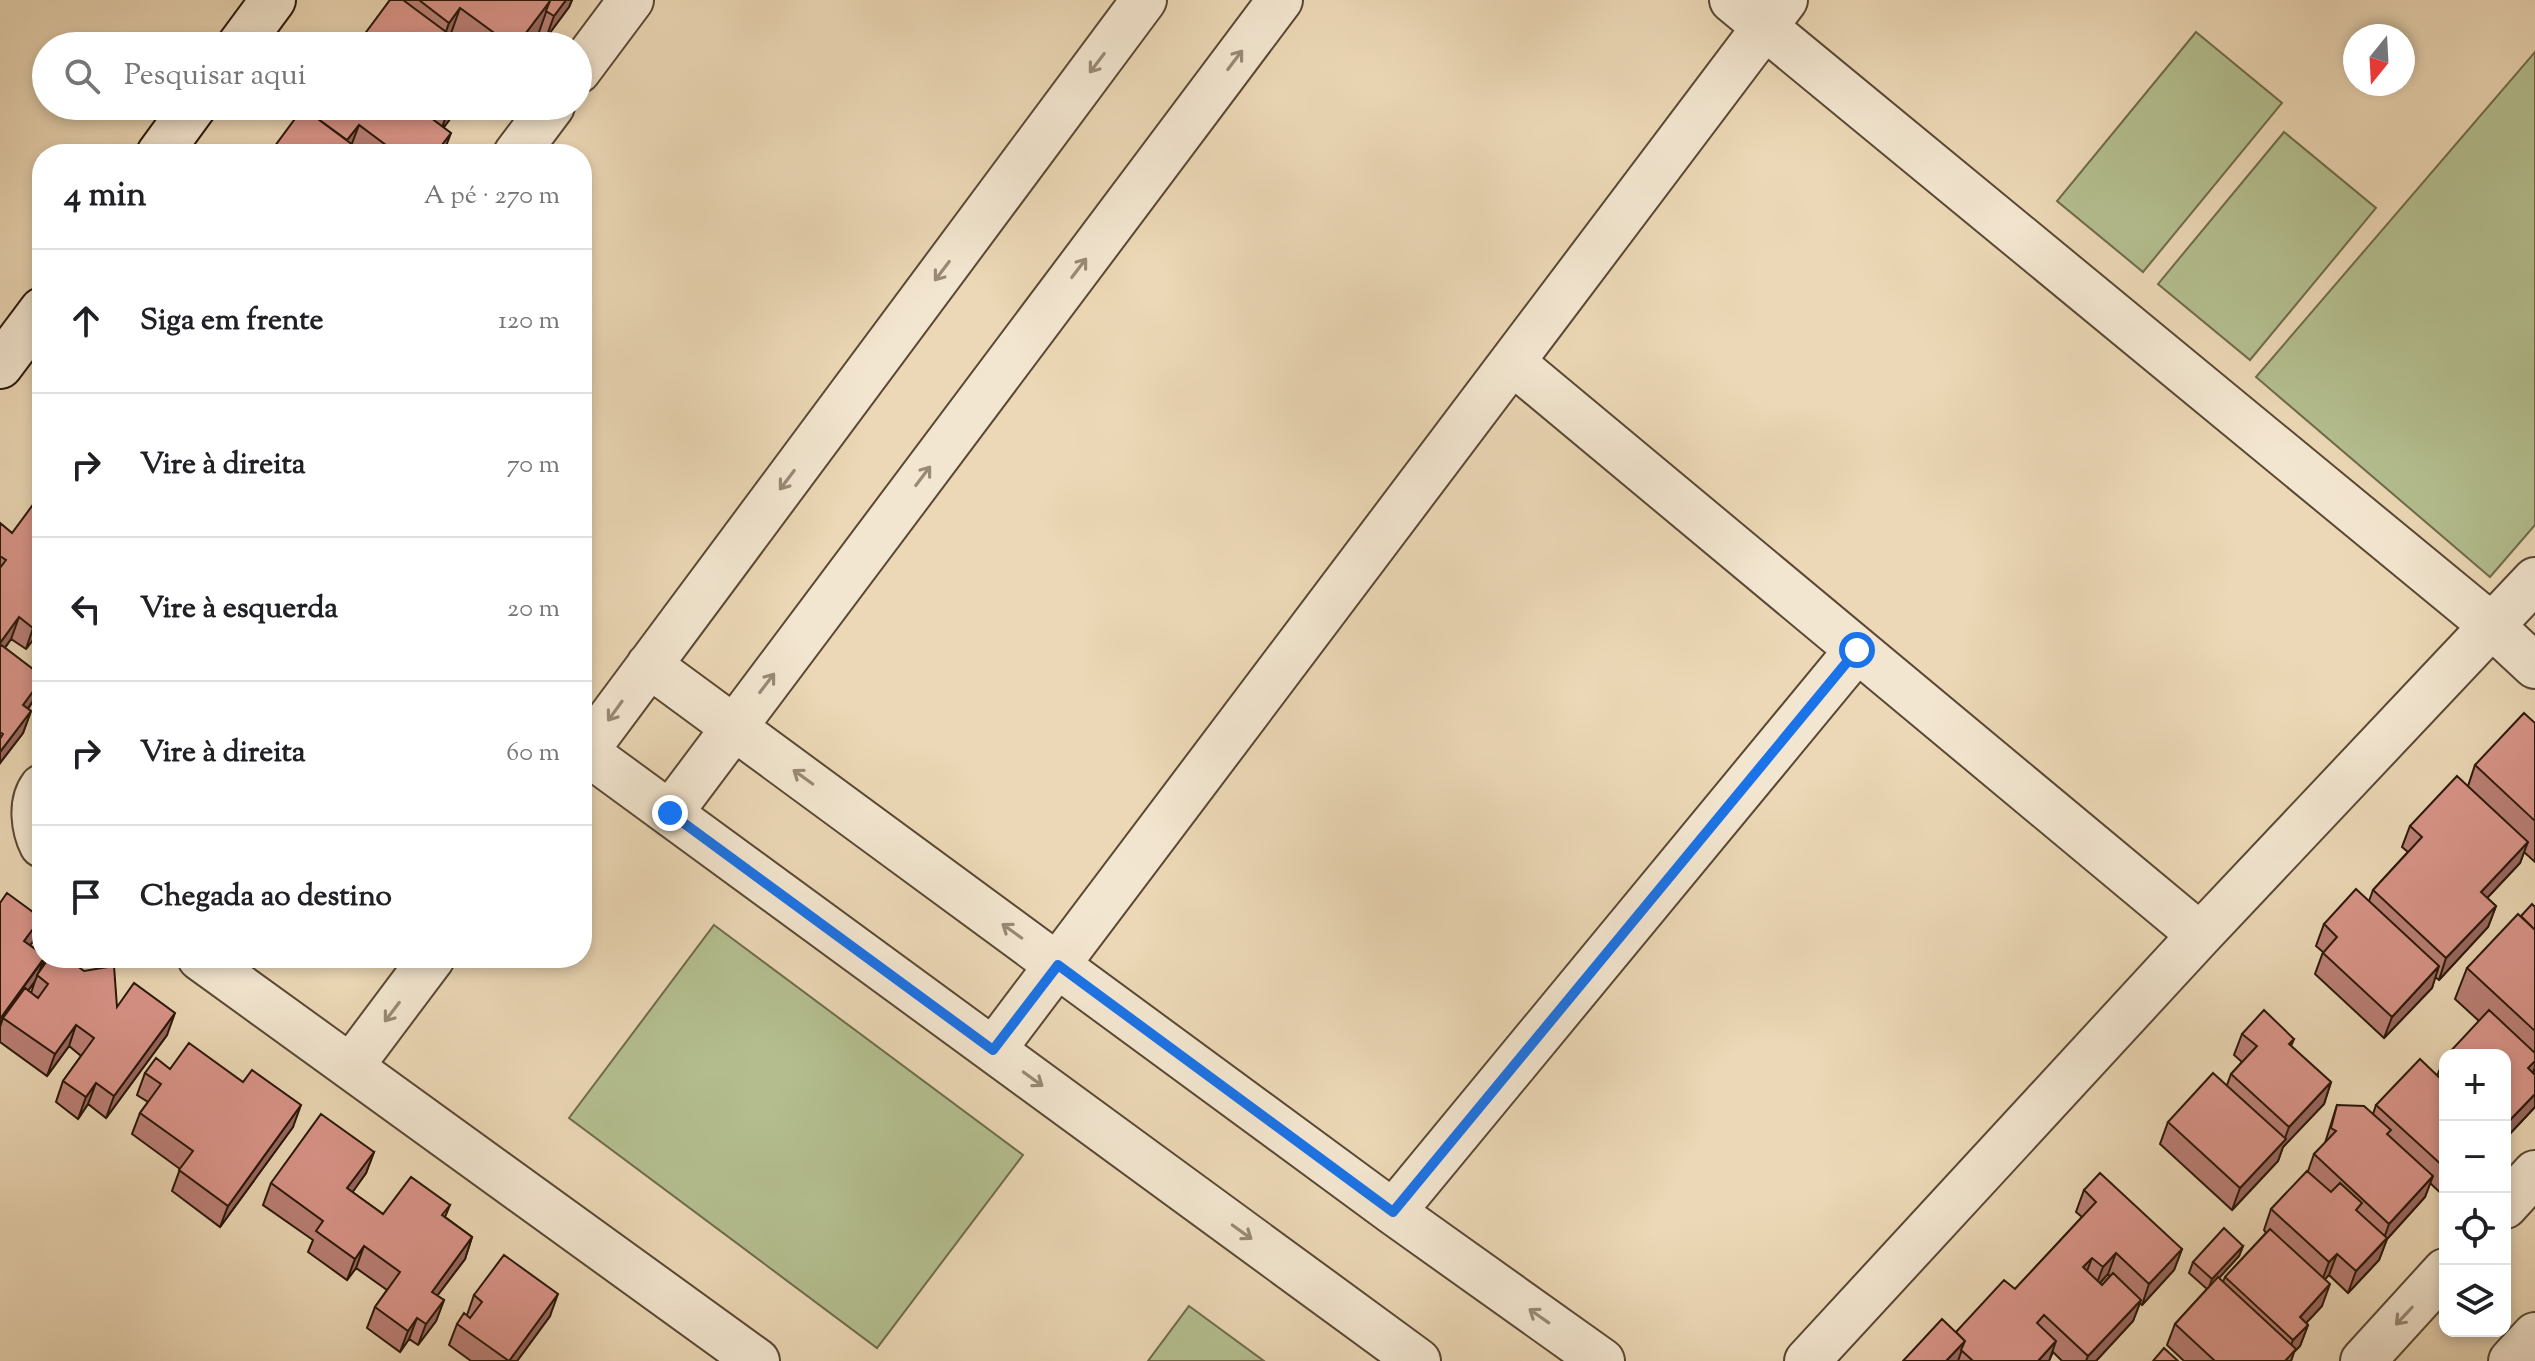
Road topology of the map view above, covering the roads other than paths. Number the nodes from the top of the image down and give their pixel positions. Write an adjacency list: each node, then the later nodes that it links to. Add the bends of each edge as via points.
1 (273, 0): 6 (street)
2 (631, 0): 7 (street)
3 (1144, 0): 18 (street, one-way to 18)
4 (1280, 0): 20 (street, one-way to 4)
5 (1761, 9): 13 (street); 16 (street)
6 (249, 32)
7 (592, 52)
8 (184, 120): 10 (street)
9 (542, 120): 11 (street)
10 (166, 144)
11 (524, 144)
12 (32, 323): 14 (street)
13 (1512, 362): 17 (street); 25 (street)
14 (0, 366)
15 (2535, 580): 16 (street)
16 (2492, 626): 19 (street); 24 (street)
17 (1857, 650): 24 (street); 32 (street)
18 (649, 665): 20 (street); 21 (street, one-way to 21)
19 (2535, 666)
20 (735, 727): 23 (street); 25 (street, one-way to 20)
21 (592, 743)
22 (592, 759): 23 (street)
23 (670, 813): 28 (street)
24 (2200, 935): 38 (street)
25 (1058, 965): 28 (street); 32 (street)
26 (214, 968): 29 (street)
27 (424, 968): 29 (street, one-way to 29)
28 (993, 1050): 36 (street, one-way to 36)
29 (351, 1066): 35 (street)
30 (2535, 1173): 31 (street)
31 (2511, 1199)
32 (1393, 1212): 37 (street, one-way to 32)
33 (2439, 1278): 39 (street, one-way to 39)
34 (2535, 1335): 40 (street)
35 (757, 1361)
36 (1418, 1361)
37 (1602, 1361)
38 (1807, 1361)
39 (2363, 1361)
40 (2511, 1361)

